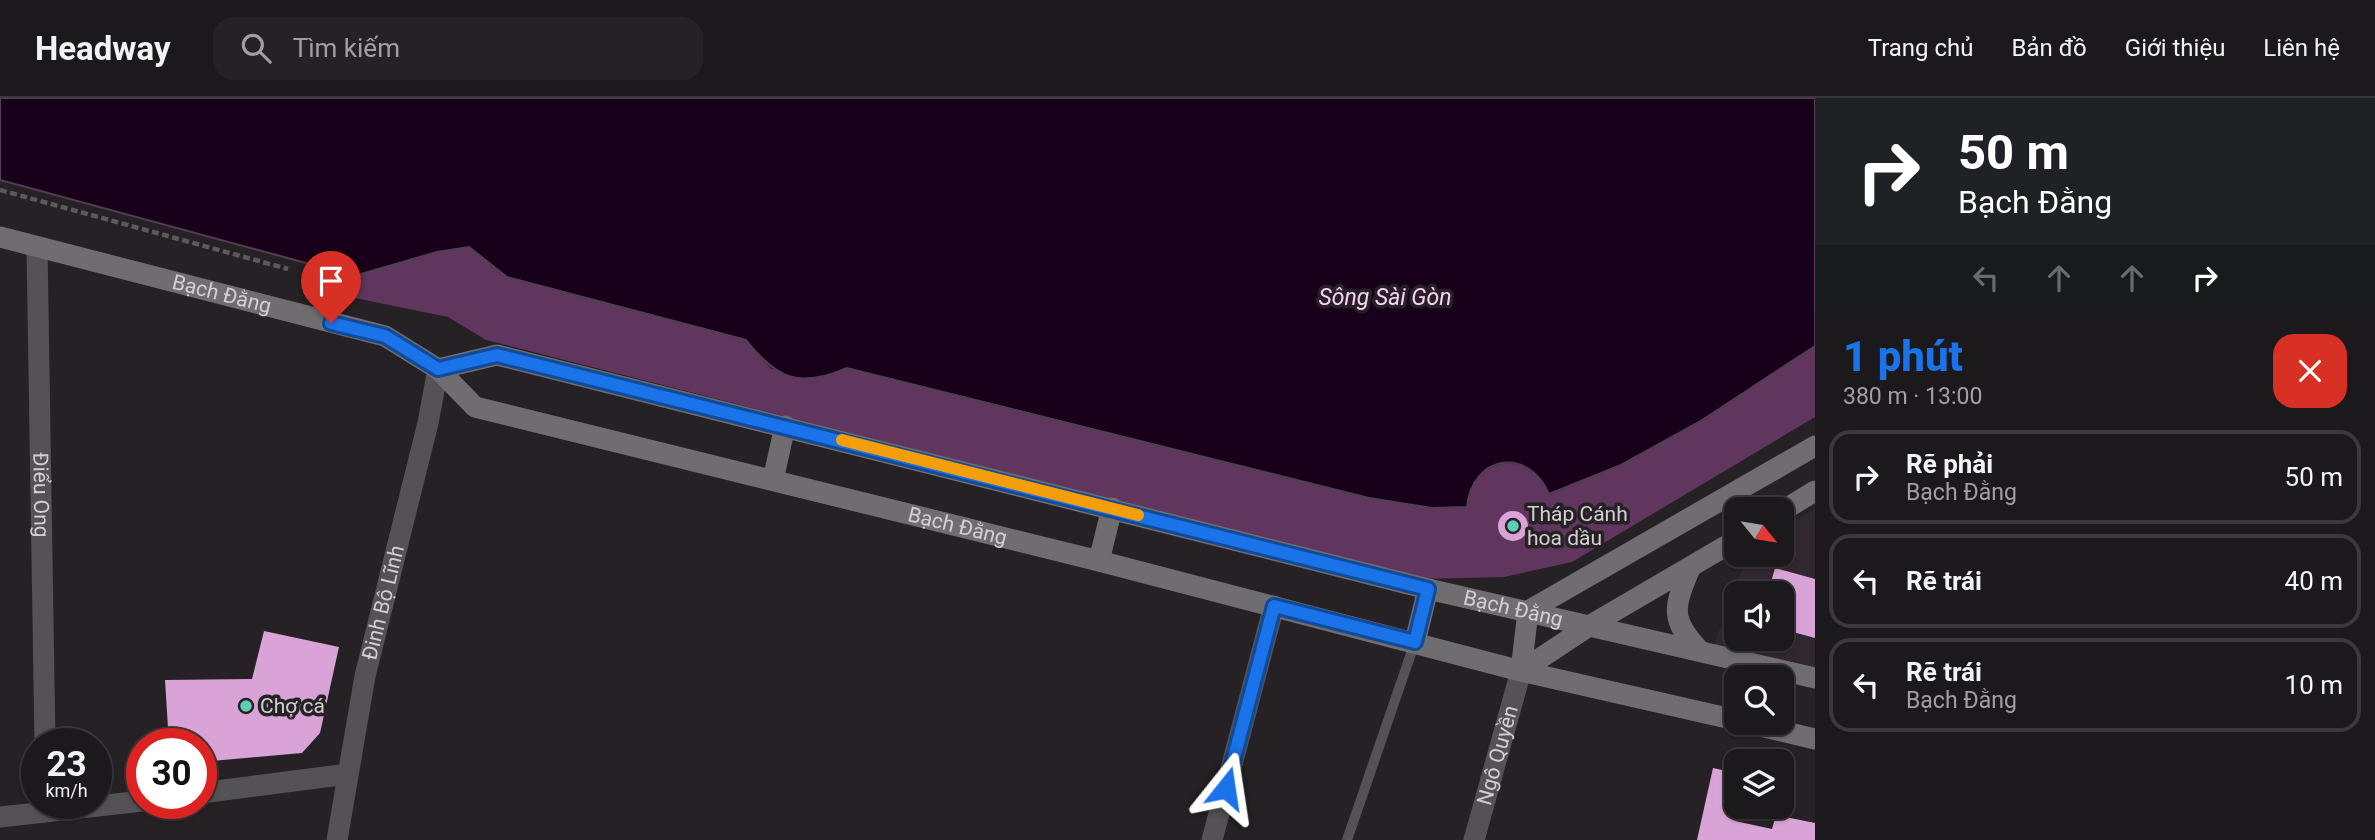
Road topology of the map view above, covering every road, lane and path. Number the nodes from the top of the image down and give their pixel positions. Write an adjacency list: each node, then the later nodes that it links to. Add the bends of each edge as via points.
1 (0, 190): 4 (path)
2 (0, 237): 3 (street, Bạch Đằng)
3 (37, 247): 5 (street, Bạch Đằng, via 385,336); 24 (street, Điểu Ong)
4 (288, 269)
5 (438, 369): 6 (street, Bạch Đằng, via 497,355); 8 (street, Bạch Đằng, via 475,407); 27 (street, Đinh Bộ Lĩnh, via 365,676)
6 (785, 426): 8 (street); 11 (street, Bạch Đằng)
7 (1815, 446): 17 (street)
8 (774, 480): 13 (street, Bạch Đằng)
9 (1815, 491): 10 (street)
10 (1794, 504)
11 (1112, 509): 13 (street); 15 (street, Bạch Đằng)
12 (1724, 547): 14 (street)
13 (1099, 561): 16 (street, Bạch Đằng)
14 (1690, 568): 18 (street); 20 (street, via 1676,614 1682,632)
15 (1428, 589): 17 (street, Bạch Đằng); 19 (street)
16 (1274, 606): 19 (street, Bạch Đằng); 32 (street)
17 (1528, 611): 18 (street, Bạch Đằng); 21 (street)
18 (1589, 626): 20 (street, Bạch Đằng); 21 (street)
19 (1415, 642): 21 (street, Bạch Đằng); 33 (lane)
20 (1700, 652): 22 (street, Bạch Đằng)
21 (1521, 671): 23 (street, Bạch Đằng); 34 (street, Ngô Quyền)
22 (1815, 678)
23 (1724, 717)
24 (45, 728)
25 (1794, 733): 26 (street)
26 (1815, 738)
27 (348, 774): 28 (street); 31 (street, Đinh Bộ Lĩnh)
28 (217, 791)
29 (21, 813): 30 (street)
30 (0, 817)
31 (337, 840)
32 (1212, 840)
33 (1347, 840)
34 (1474, 840)

